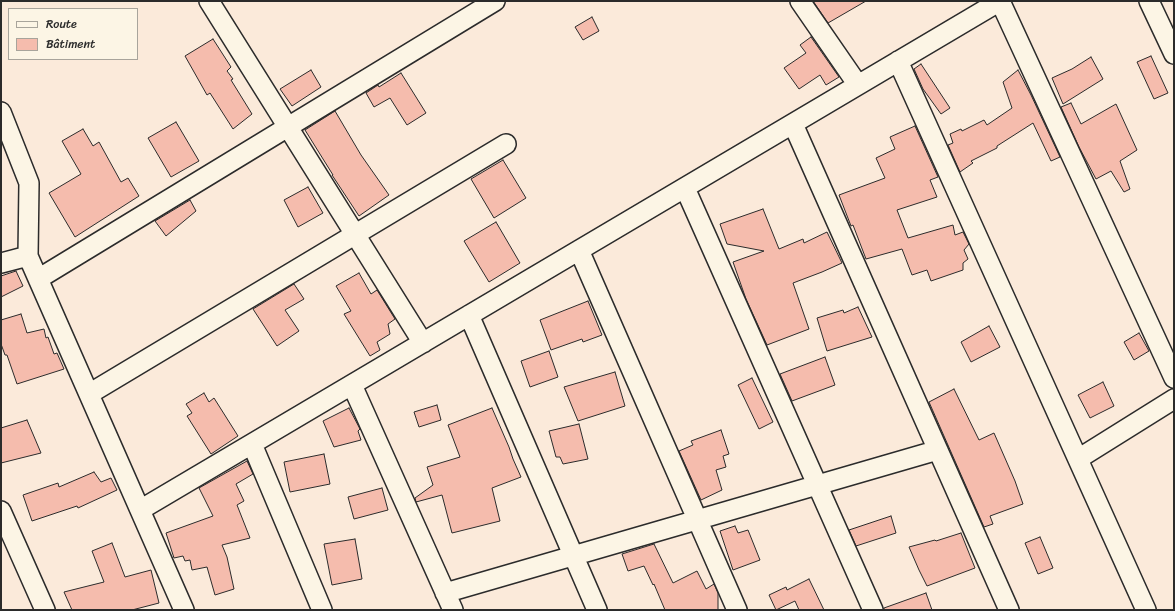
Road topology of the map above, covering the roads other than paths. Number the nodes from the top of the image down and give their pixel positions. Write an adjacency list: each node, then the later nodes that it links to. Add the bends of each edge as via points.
1 (209, 1): 11 (street)
2 (495, 1): 11 (street)
3 (800, 1): 8 (street)
4 (1000, 1): 7 (street); 21 (street)
5 (1149, 1): 6 (street)
6 (1174, 54)
7 (898, 61): 8 (street); 27 (street)
8 (858, 85): 10 (street)
9 (1, 112): 16 (street, via 29,183)
10 (793, 124): 13 (street); 26 (street)
11 (288, 127): 14 (street); 18 (street)
12 (506, 144): 14 (street)
13 (685, 188): 15 (street); 28 (street)
14 (355, 234): 20 (street); 23 (street)
15 (579, 250): 19 (street); 31 (street)
16 (28, 256): 17 (street); 18 (street)
17 (1, 263)
18 (38, 279): 23 (street)
19 (469, 315): 20 (street); 32 (street)
20 (423, 343): 22 (street)
21 (1174, 378)
22 (352, 385): 25 (street); 33 (street)
23 (89, 394): 29 (street)
24 (1174, 399): 27 (street)
25 (252, 444): 29 (street); 36 (street)
26 (938, 450): 28 (street); 41 (street)
27 (1078, 459): 42 (street)
28 (817, 484): 31 (street); 40 (street)
29 (140, 510): 35 (street)
30 (1, 511): 34 (street)
31 (697, 520): 32 (street); 39 (street)
32 (574, 556): 33 (street); 38 (street)
33 (445, 593): 37 (street)
34 (45, 610)
35 (184, 610)
36 (322, 610)
37 (453, 610)
38 (597, 610)
39 (737, 610)
40 (873, 610)
41 (1009, 610)
42 (1146, 610)

